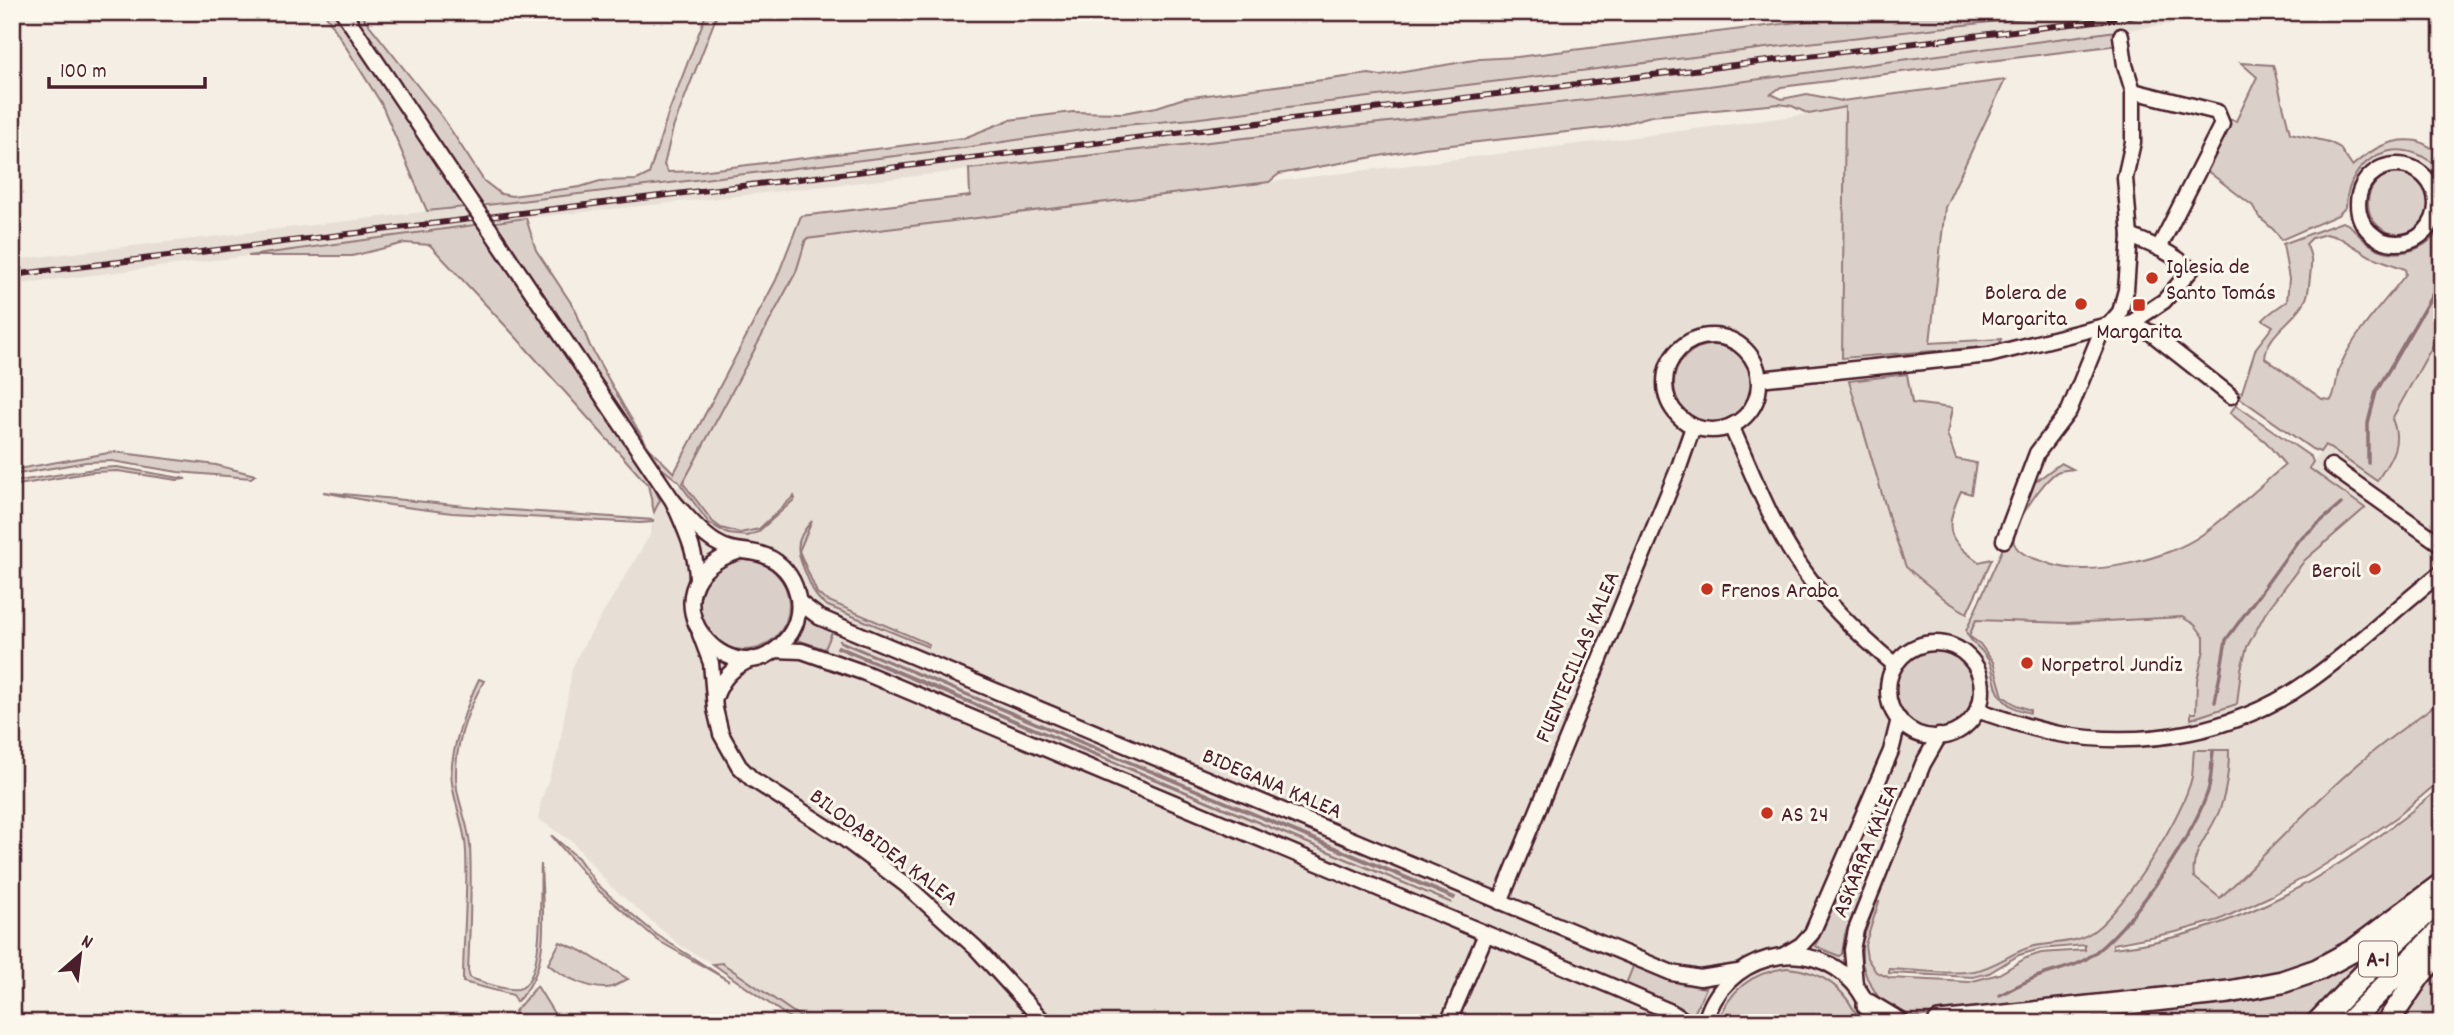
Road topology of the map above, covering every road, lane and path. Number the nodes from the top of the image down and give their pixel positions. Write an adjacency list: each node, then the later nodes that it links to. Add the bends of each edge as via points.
1 (342, 12): 15 (street, bridge)
2 (2122, 36): 3 (street)
3 (2133, 91): 5 (street, via 2133,142 2125,178); 6 (street, via 2217,112 2222,124)
4 (2437, 186): 4 (street, via 2412,168 2384,167 2363,186 2360,214 2376,236 2389,242 2411,240 2428,228 2435,215)
5 (2130, 236): 6 (street); 7 (street)
6 (2159, 248): 8 (street, via 2191,270 2164,301)
7 (2126, 290): 8 (street); 9 (street, via 2120,312)
8 (2129, 323): 9 (street); 11 (street, via 2151,333)
9 (2108, 325): 10 (street, via 1989,355); 16 (street, via 2068,411 2038,453)
10 (1759, 379): 12 (street, via 1753,407); 13 (street, via 1748,353 1724,338 1696,339 1684,345 1674,355 1664,382 1672,409)
11 (2231, 396)
12 (1731, 426): 13 (street, via 1719,430); 25 (street, via 1774,522 1801,568 1851,626)
13 (1693, 427): 32 (street, FUENTECILLAS KALEA)
14 (2331, 466): 17 (street)
15 (673, 501): 18 (street, via 704,535); 20 (street, via 693,549)
16 (2004, 540)
17 (2442, 545)
18 (737, 552): 20 (street, via 721,557); 21 (street, via 758,553 780,564 796,588)
19 (2442, 572): 27 (street, via 2306,683 2278,701 2222,725 2171,736 2116,739 2060,734)
20 (697, 580): 22 (street, via 692,617)
21 (799, 602): 23 (street, via 789,637); 32 (street, BIDEGANA KALEA, via 840,626)
22 (700, 634): 24 (street, via 718,652); 26 (street, BILODABIDEA KALEA, via 711,663)
23 (775, 650): 24 (street); 34 (street, via 802,651 865,673)
24 (755, 658): 26 (street, via 729,674)
25 (1895, 665): 27 (street, via 1916,646 1944,644 1958,649 1977,669 1981,690); 28 (street, via 1888,687)
26 (714, 699): 40 (street, BILODABIDEA KALEA, via 720,734 752,779 906,885 976,948)
27 (1977, 710): 29 (street, via 1962,728)
28 (1899, 719): 29 (street, via 1917,733); 36 (street, ASKARRA KALEA, via 1891,751 1812,933)
29 (1939, 736): 38 (street, ASKARRA KALEA, via 1923,764 1856,930 1852,950)
30 (2442, 884): 45 (highway, via 2354,950 2282,982 2229,992)
31 (2442, 899): 46 (highway, A-1)
32 (1500, 902): 37 (street, BIDEGANA KALEA, via 1683,976)
33 (2442, 929): 47 (highway, A-1)
34 (1486, 934): 41 (street); 42 (street)
35 (2442, 949): 48 (highway)
36 (1784, 955): 37 (street, via 1760,960); 38 (street, via 1823,962)
37 (1738, 972): 43 (street, via 1712,1001)
38 (1855, 985): 39 (street)
39 (1871, 1014): 44 (highway)
40 (1045, 1023)
41 (1448, 1023)
42 (1688, 1023)
43 (1705, 1023)
44 (1898, 1023)
45 (1938, 1023)
46 (2317, 1023)
47 (2348, 1023)
48 (2387, 1023)

